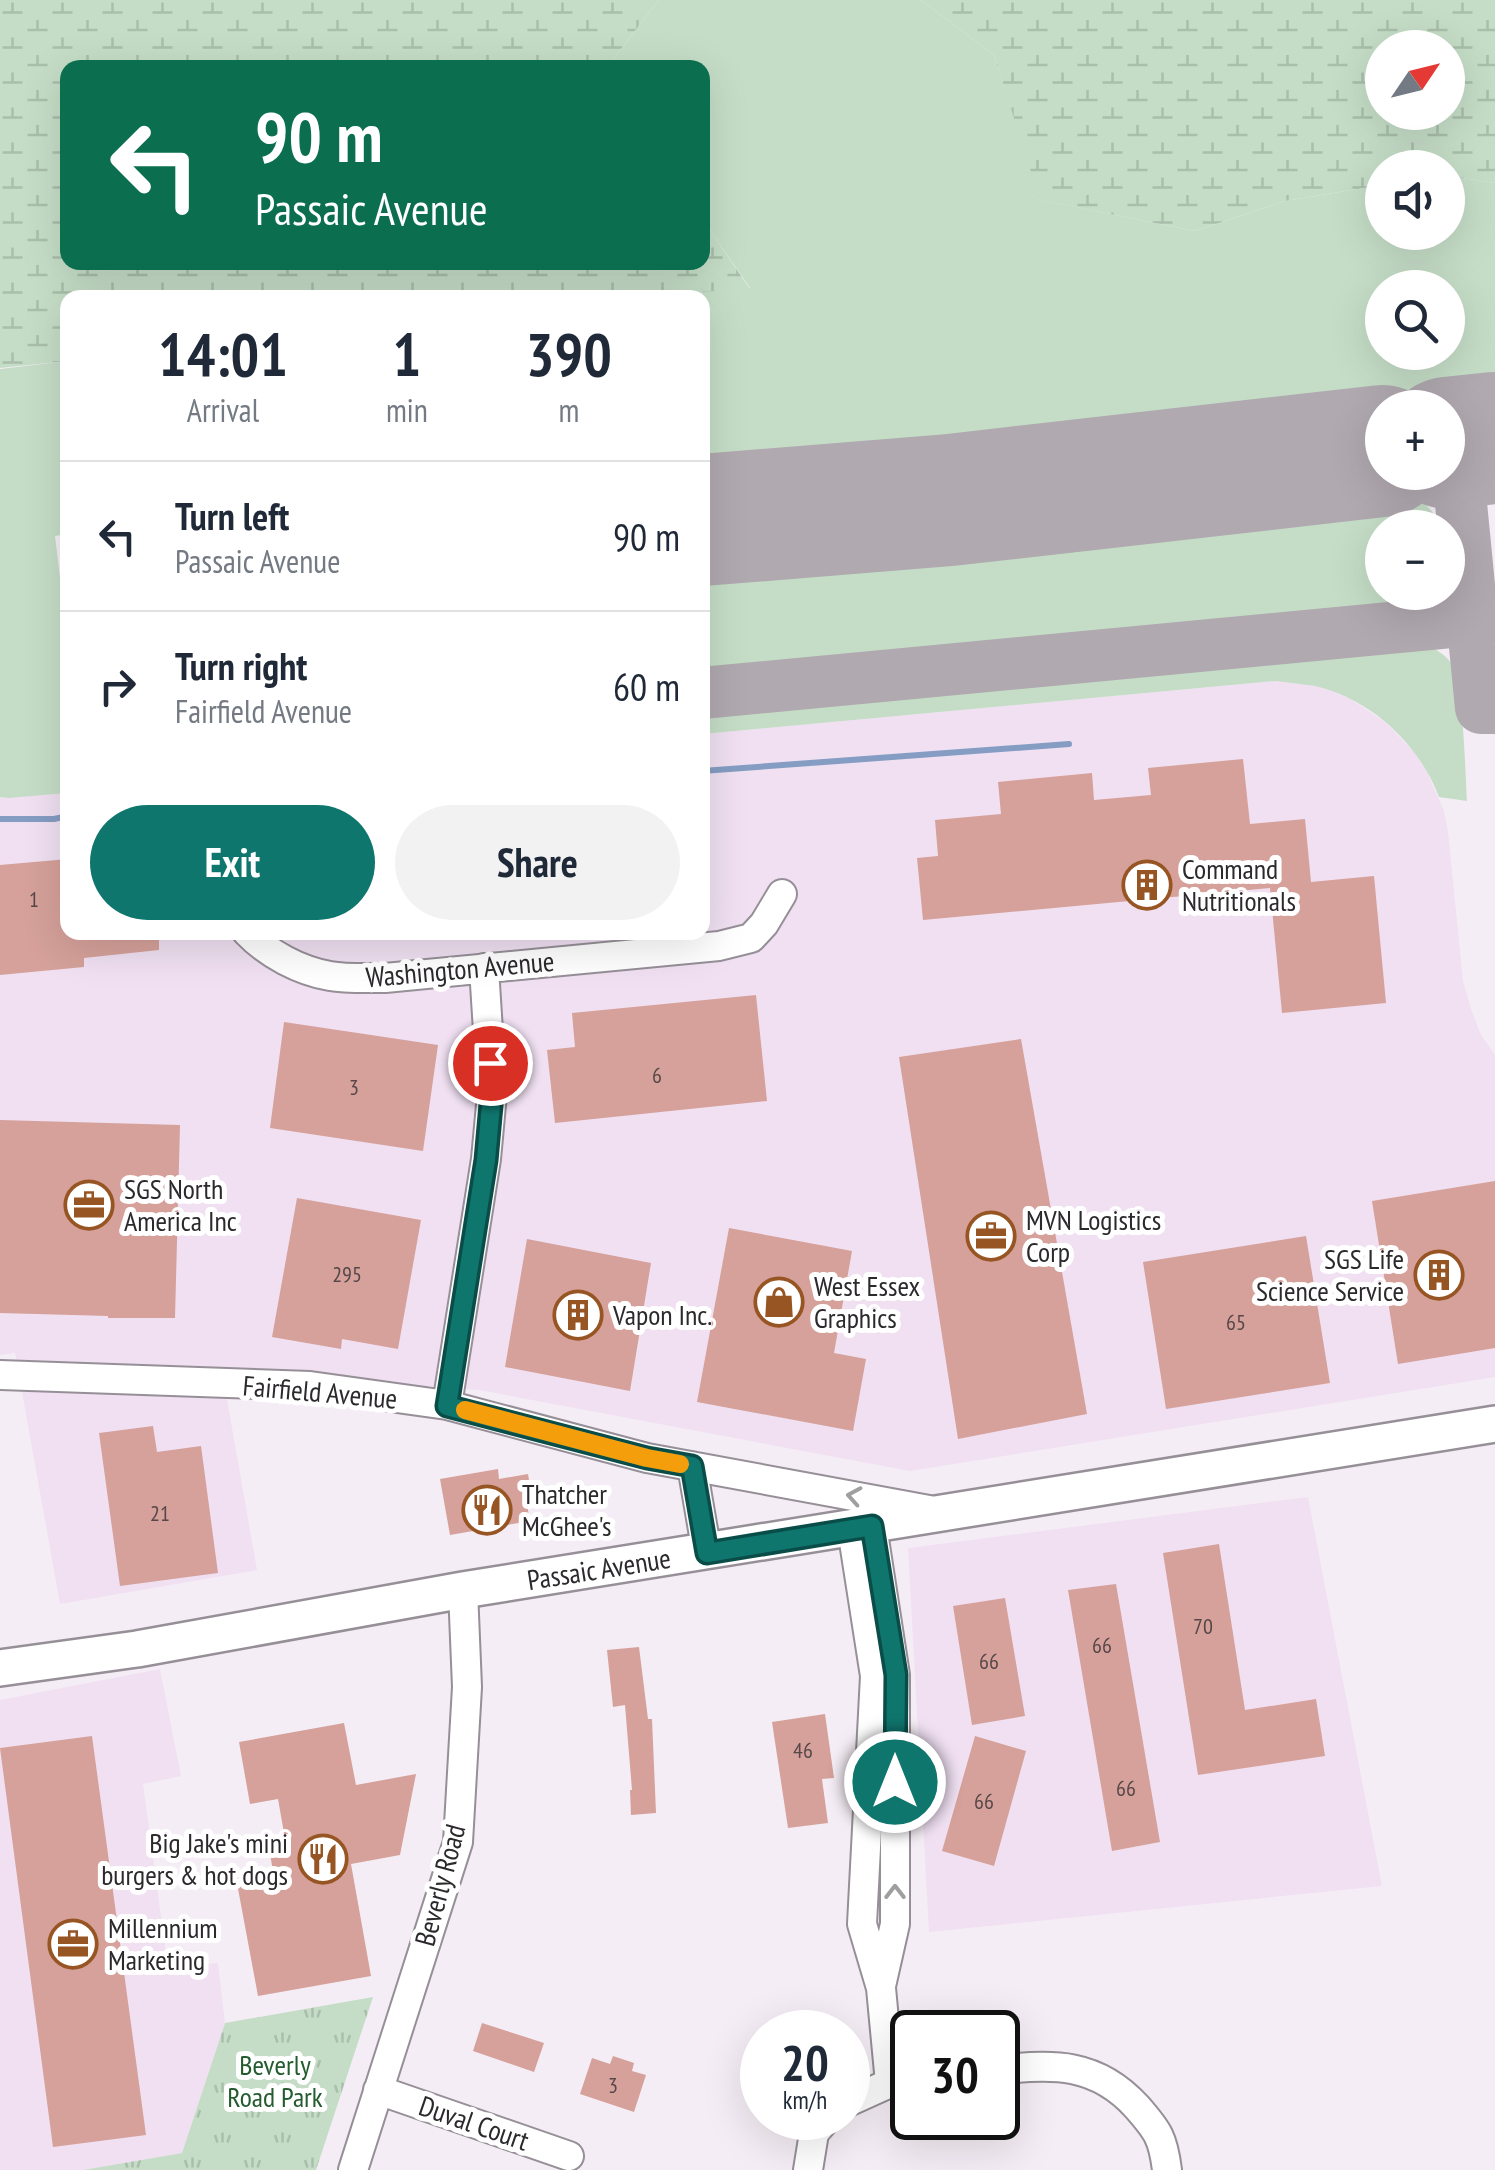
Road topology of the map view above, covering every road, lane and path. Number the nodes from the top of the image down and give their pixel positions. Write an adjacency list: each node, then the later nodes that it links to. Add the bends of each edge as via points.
1 (782, 894): 3 (street, Washington Avenue, via 751,938 719,946)
2 (254, 940): 3 (street, Washington Avenue, via 291,964 330,976)
3 (484, 968): 5 (street, via 492,1094)
4 (0, 1376): 5 (street, Fairfield Avenue, via 310,1386)
5 (447, 1406): 7 (street, Fairfield Avenue)
6 (1495, 1424): 8 (main road, Passaic Avenue)
7 (692, 1466): 8 (street, Fairfield Avenue, one-way to 7); 10 (street)
8 (950, 1514): 9 (main road, Passaic Avenue)
9 (862, 1528): 10 (main road, Passaic Avenue); 13 (street, via 896,1675 895,1924 880,1988)
10 (707, 1553): 11 (main road, Passaic Avenue)
11 (464, 1590): 12 (main road, Passaic Avenue); 15 (street, Beverly Road, via 467,1687 458,1842)
12 (0, 1668)
13 (890, 2032)
14 (1020, 2067): 20 (street, via 1065,2067 1098,2075 1123,2091 1164,2144)
15 (378, 2090): 17 (street, Duval Court); 18 (street, Beverly Road)
16 (813, 2140): 19 (street)
17 (569, 2156)
18 (353, 2170)
19 (808, 2170)
20 (1166, 2170)

